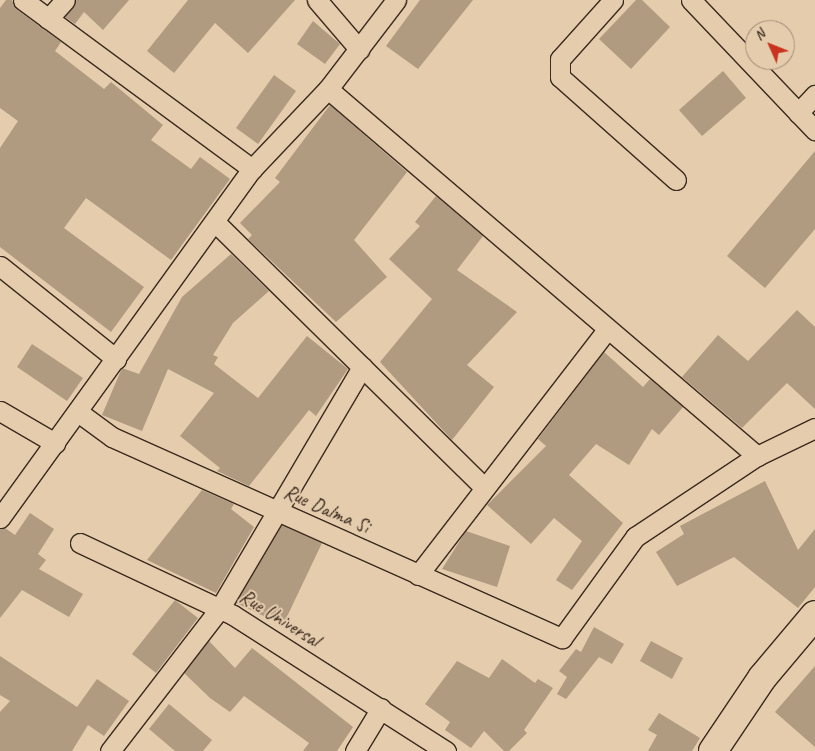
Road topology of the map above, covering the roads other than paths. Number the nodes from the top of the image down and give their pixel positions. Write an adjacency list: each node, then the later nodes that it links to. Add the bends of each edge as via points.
1 (23, 0): 7 (street)
2 (65, 0): 7 (street)
3 (317, 0): 8 (street)
4 (396, 0): 8 (street)
5 (613, 0): 14 (street, via 560,59 560,77)
6 (691, 0): 11 (street)
7 (48, 19): 13 (street)
8 (359, 49): 9 (street)
9 (328, 89): 13 (street); 17 (street)
10 (815, 96): 11 (street)
11 (798, 113): 12 (street)
12 (815, 130)
13 (252, 169): 15 (street)
14 (676, 180)
15 (216, 224): 18 (street); 19 (street)
16 (0, 266): 18 (street)
17 (606, 330): 24 (street); 25 (street)
18 (116, 360): 21 (street)
19 (362, 367): 25 (street); 26 (street)
20 (0, 411): 23 (street)
21 (78, 412): 23 (street); 26 (street, Rue Dalma Si, via 112,437)
22 (815, 428): 24 (street)
23 (55, 443): 27 (street)
24 (757, 456): 29 (street, Rue Dalma Si, via 635,537 562,638)
25 (483, 486): 29 (street)
26 (276, 511): 29 (street, Rue Dalma Si); 30 (street)
27 (0, 518)
28 (80, 543): 30 (street, Rue Universal)
29 (418, 575)
30 (220, 608): 32 (street, Rue Universal); 33 (street)
31 (815, 615): 36 (main road, via 762,678)
32 (381, 708): 34 (street); 35 (street, Rue Universal)
33 (110, 751)
34 (355, 751)
35 (446, 751)
36 (713, 751)

